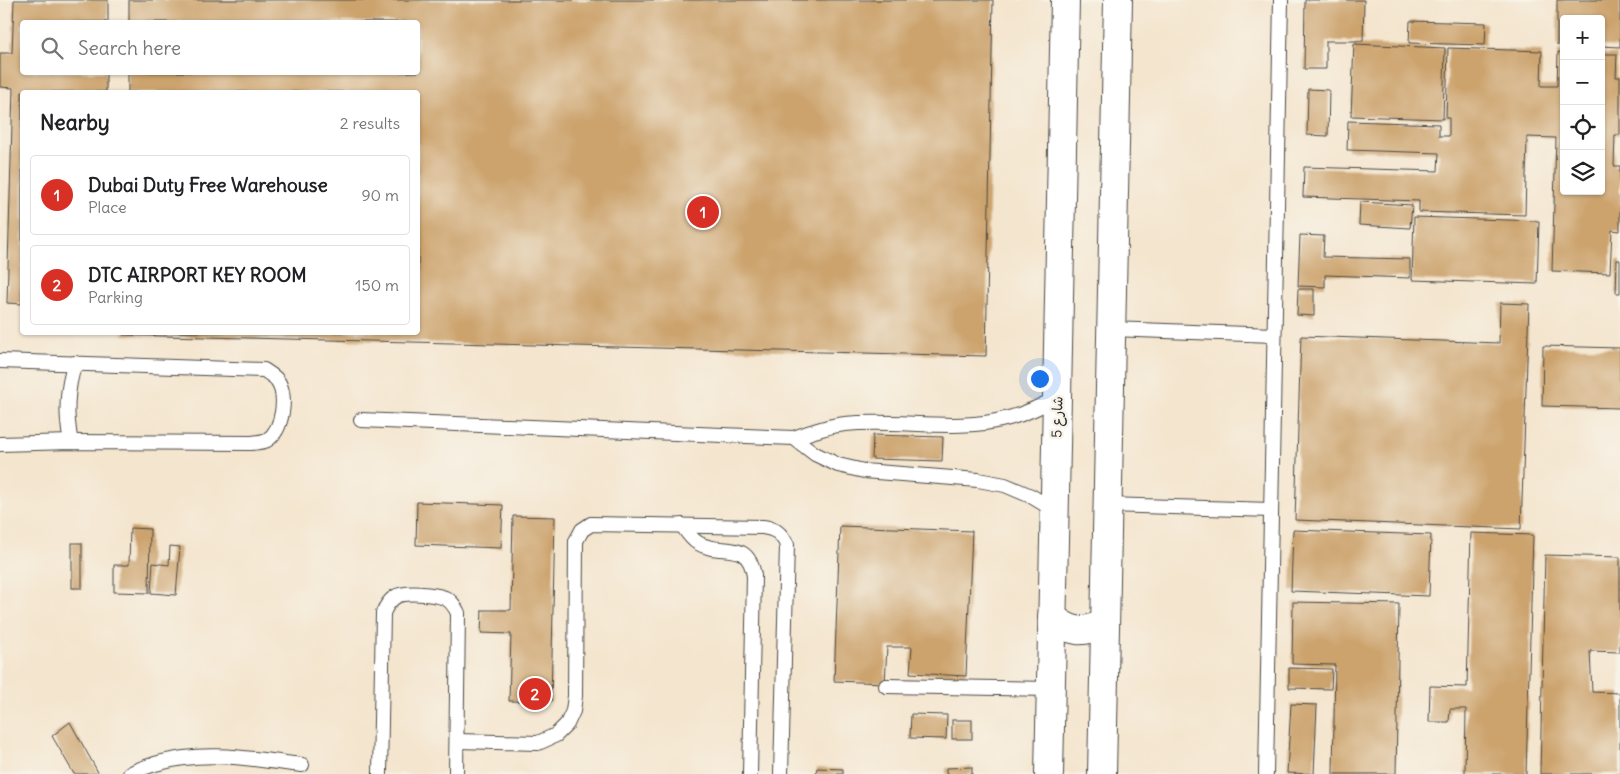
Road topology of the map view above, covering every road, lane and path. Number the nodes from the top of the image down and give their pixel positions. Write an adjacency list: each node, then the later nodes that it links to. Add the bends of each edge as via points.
1 (1065, 0): 8 (street, شارع 5)
2 (1118, 0): 4 (street)
3 (1281, 0): 5 (lane)
4 (1111, 329): 5 (lane); 13 (street)
5 (1274, 335): 15 (lane)
6 (0, 360): 7 (lane)
7 (75, 363): 11 (lane, via 67,396); 11 (lane, via 264,370 277,380 282,394 282,418 277,431 266,441 252,443)
8 (1058, 397): 10 (lane, via 1008,419 980,423 843,424); 14 (street, شارع 5)
9 (361, 420): 10 (lane)
10 (794, 438): 14 (lane, via 815,454 838,465 864,471 1005,485)
11 (72, 442): 12 (lane)
12 (0, 444)
13 (1107, 505): 15 (lane); 18 (street)
14 (1054, 510): 17 (street, شارع 5)
15 (1271, 510): 30 (lane)
16 (682, 525): 21 (lane, via 597,523 582,530 576,541 575,553 575,696 573,711 566,724 556,735 538,743); 27 (lane, via 699,544 744,554 752,564); 28 (lane, via 763,527 782,535 786,546)
17 (1052, 617): 18 (street, via 1077,631 1091,630); 20 (street, شارع 5)
18 (1104, 623): 29 (street)
19 (886, 686): 20 (lane)
20 (1050, 689): 23 (street, شارع 5)
21 (457, 741): 25 (lane, via 458,613 447,599 437,596 396,596 383,613); 26 (lane)
22 (302, 765): 24 (lane, via 202,755 167,760)
23 (1048, 772)
24 (130, 774)
25 (380, 774)
26 (456, 774)
27 (750, 774)
28 (781, 774)
29 (1102, 774)
30 (1266, 774)

